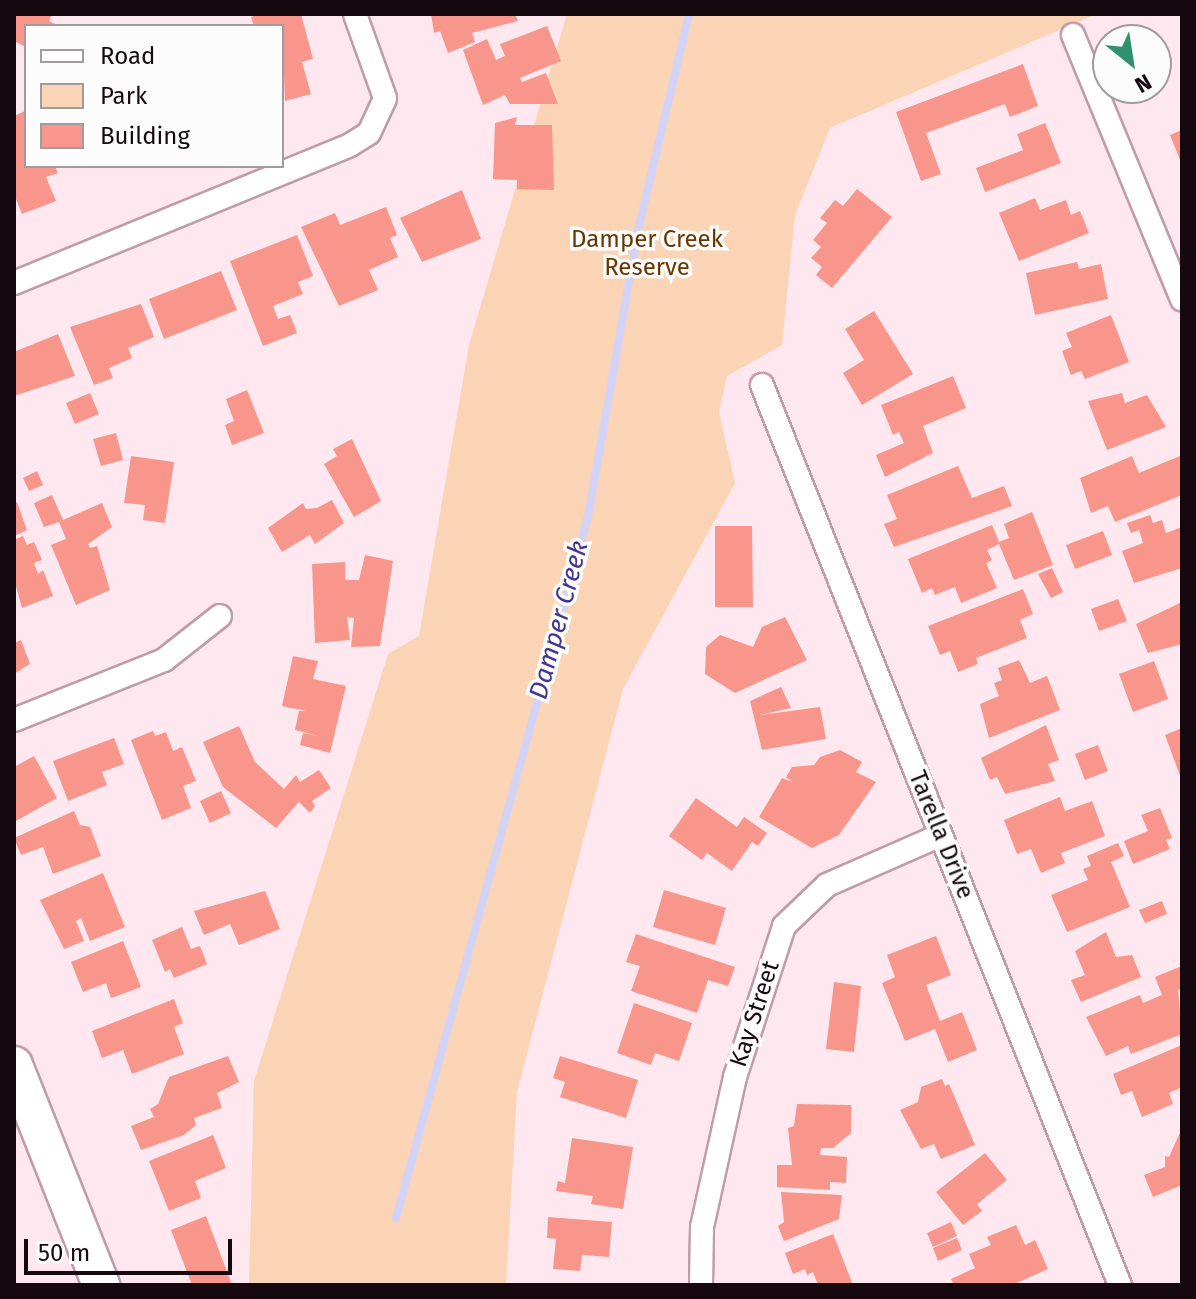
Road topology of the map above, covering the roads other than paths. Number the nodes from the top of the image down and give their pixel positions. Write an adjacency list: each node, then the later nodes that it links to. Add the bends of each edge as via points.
1 (355, 14): 3 (street, via 385,98 369,133)
2 (1073, 35): 4 (street)
3 (14, 283)
4 (1180, 291)
5 (762, 385): 8 (street, Tarella Drive)
6 (220, 616): 7 (street, via 194,642 164,660)
7 (14, 720)
8 (941, 835): 11 (street, Kay Street, via 827,885 784,926 735,1077 702,1227); 12 (street, Tarella Drive)
9 (14, 1065): 10 (main road)
10 (101, 1285)
11 (701, 1285)
12 (1120, 1285)

